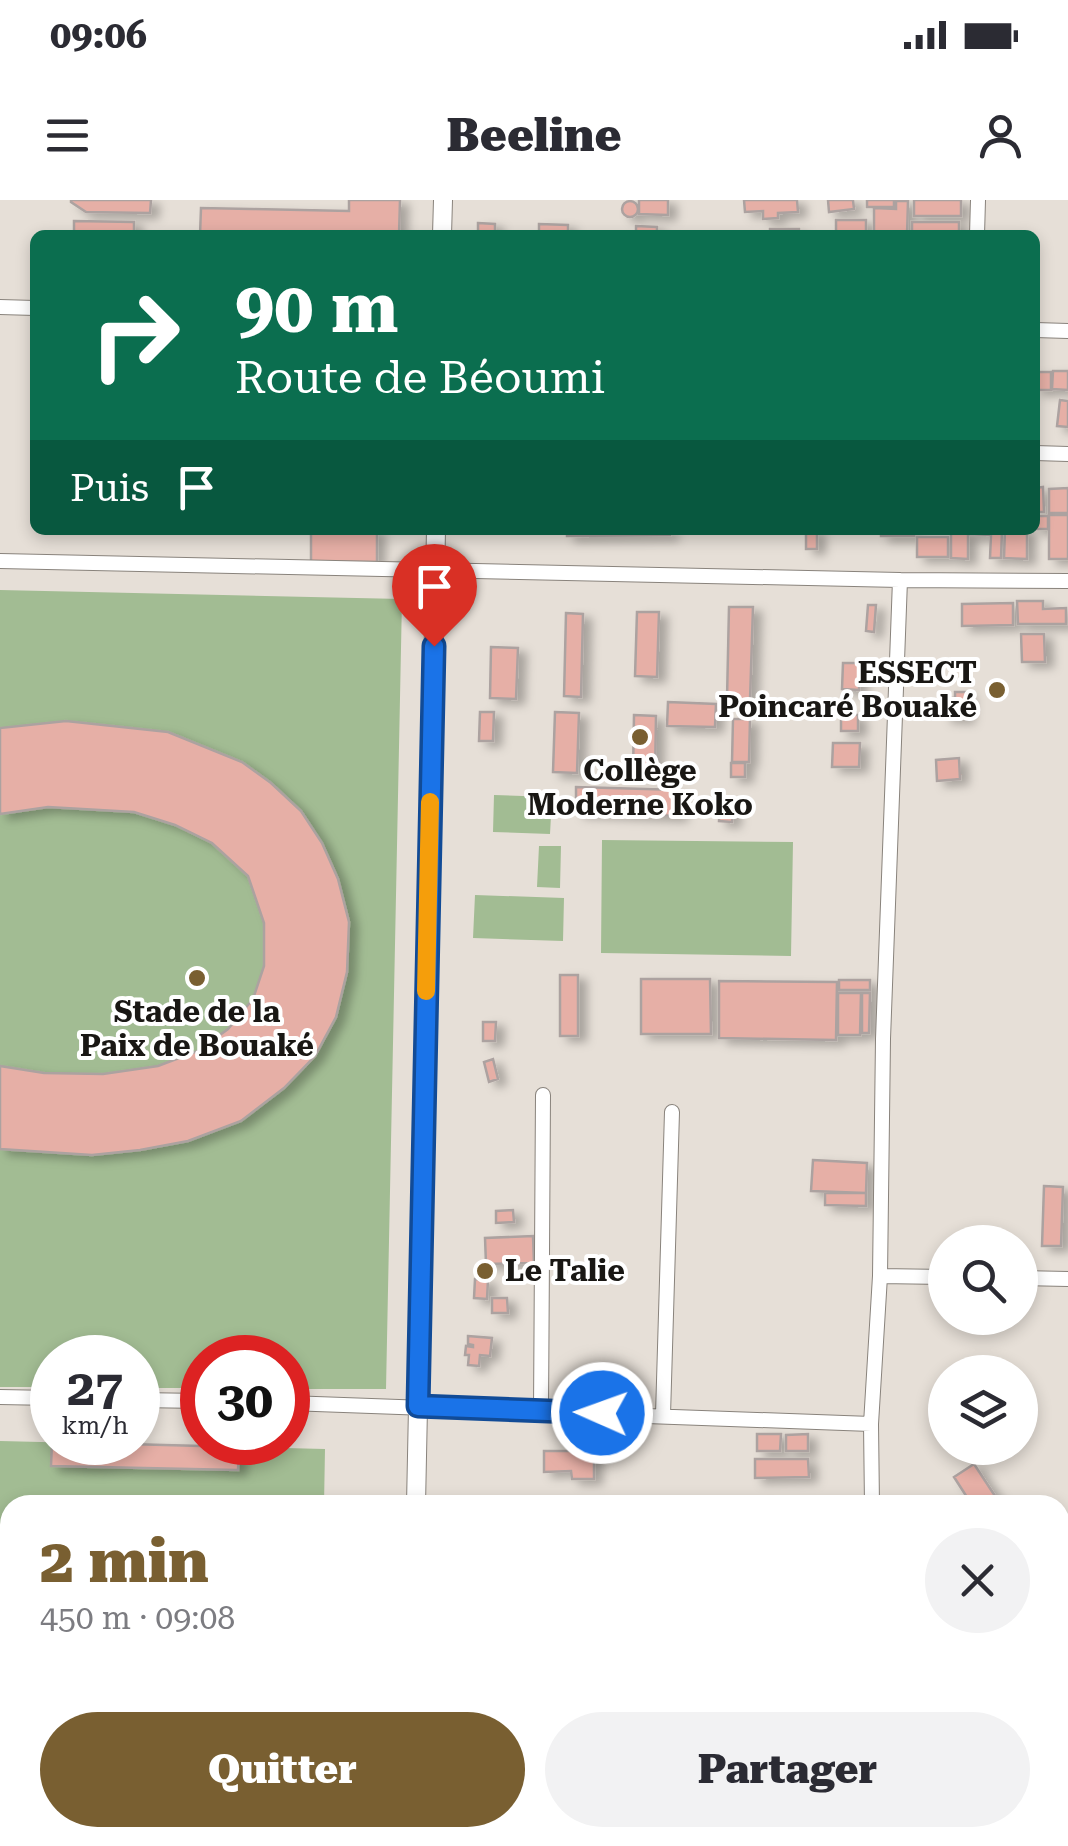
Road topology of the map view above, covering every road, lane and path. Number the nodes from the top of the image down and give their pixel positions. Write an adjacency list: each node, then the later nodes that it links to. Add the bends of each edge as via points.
1 (443, 200): 3 (main road)
2 (978, 200): 4 (street)
3 (442, 230)
4 (977, 230)
5 (0, 308): 6 (street)
6 (30, 308)
7 (1040, 330): 8 (street)
8 (1068, 330)
9 (1040, 453): 10 (street)
10 (1068, 454)
11 (436, 535): 13 (main road)
12 (0, 561): 13 (street)
13 (435, 570): 14 (street); 25 (main road)
14 (900, 580): 15 (street); 18 (street)
15 (1068, 581)
16 (543, 1095): 26 (street)
17 (672, 1112): 27 (street)
18 (880, 1276): 19 (street); 28 (street)
19 (928, 1277)
20 (1038, 1278): 21 (street)
21 (1068, 1279)
22 (0, 1397): 23 (street)
23 (30, 1398)
24 (310, 1404): 25 (street)
25 (418, 1406): 26 (street); 29 (main road)
26 (541, 1411): 27 (street)
27 (664, 1416): 28 (street)
28 (871, 1424): 30 (street)
29 (416, 1495)
30 (872, 1495)

